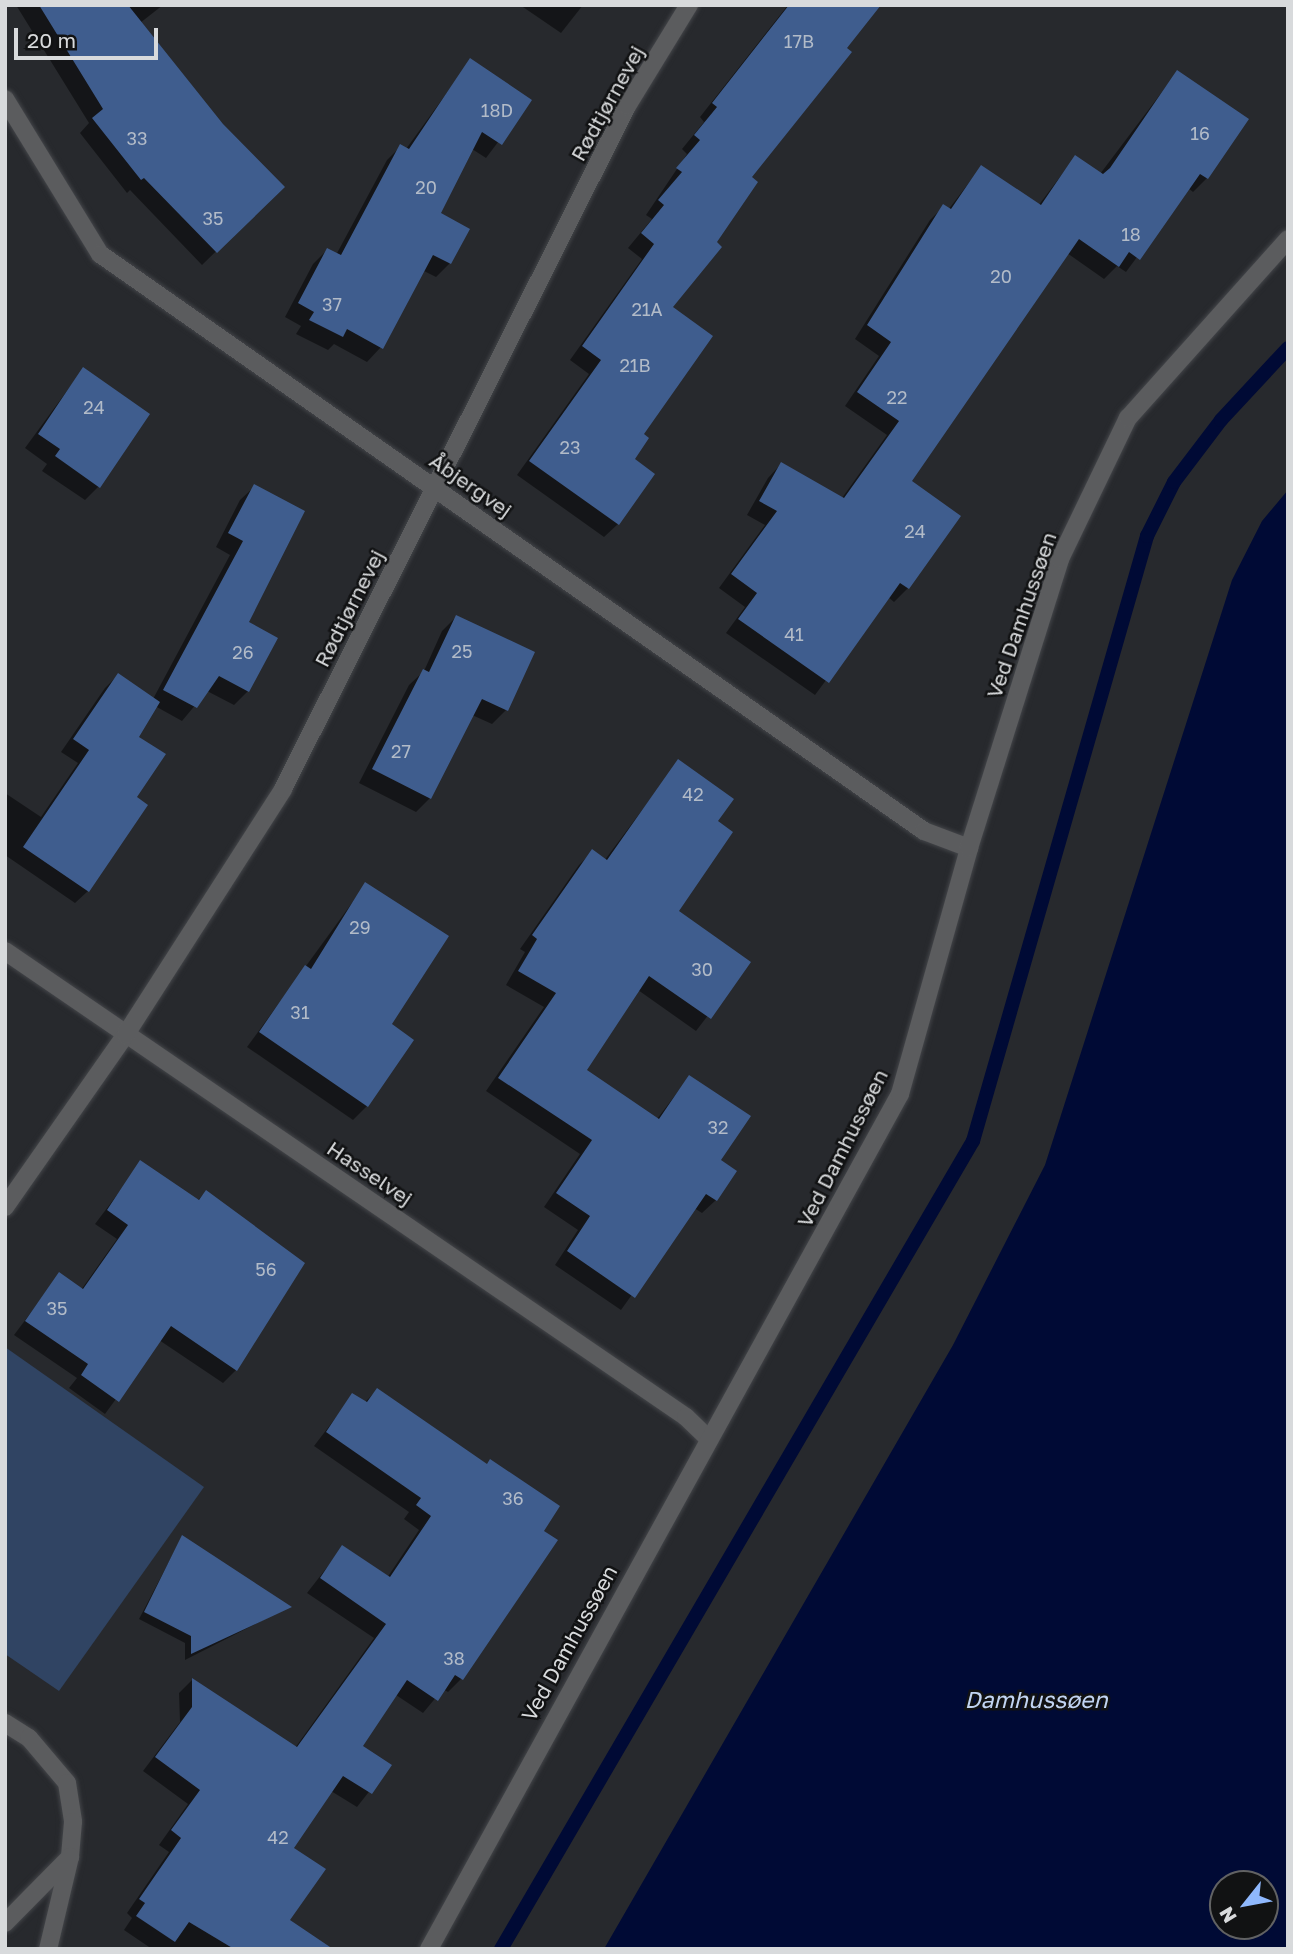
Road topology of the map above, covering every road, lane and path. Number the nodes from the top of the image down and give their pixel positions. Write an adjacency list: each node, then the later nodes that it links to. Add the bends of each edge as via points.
1 (690, 5): 4 (street, Rødtjørnevej, via 627,106)
2 (5, 99): 4 (street, Åbjergvej, via 100,254)
3 (1288, 239): 5 (street, Ved Damhussøen, via 1129,418 1059,559)
4 (436, 488): 5 (street, Åbjergvej, via 924,831); 7 (street, Rødtjørnevej, via 283,789)
5 (969, 848): 9 (street, Ved Damhussøen, via 900,1094 806,1269)
6 (5, 951): 7 (street, Hasselvej)
7 (126, 1034): 8 (street, Rødtjørnevej); 9 (street, Hasselvej, via 663,1402)
8 (5, 1207)
9 (707, 1437): 14 (street, Ved Damhussøen)
10 (5, 1723): 11 (street, via 29,1738 67,1783 73,1822)
11 (70, 1857): 12 (street); 13 (street)
12 (5, 1923)
13 (48, 1949)
14 (429, 1949)

